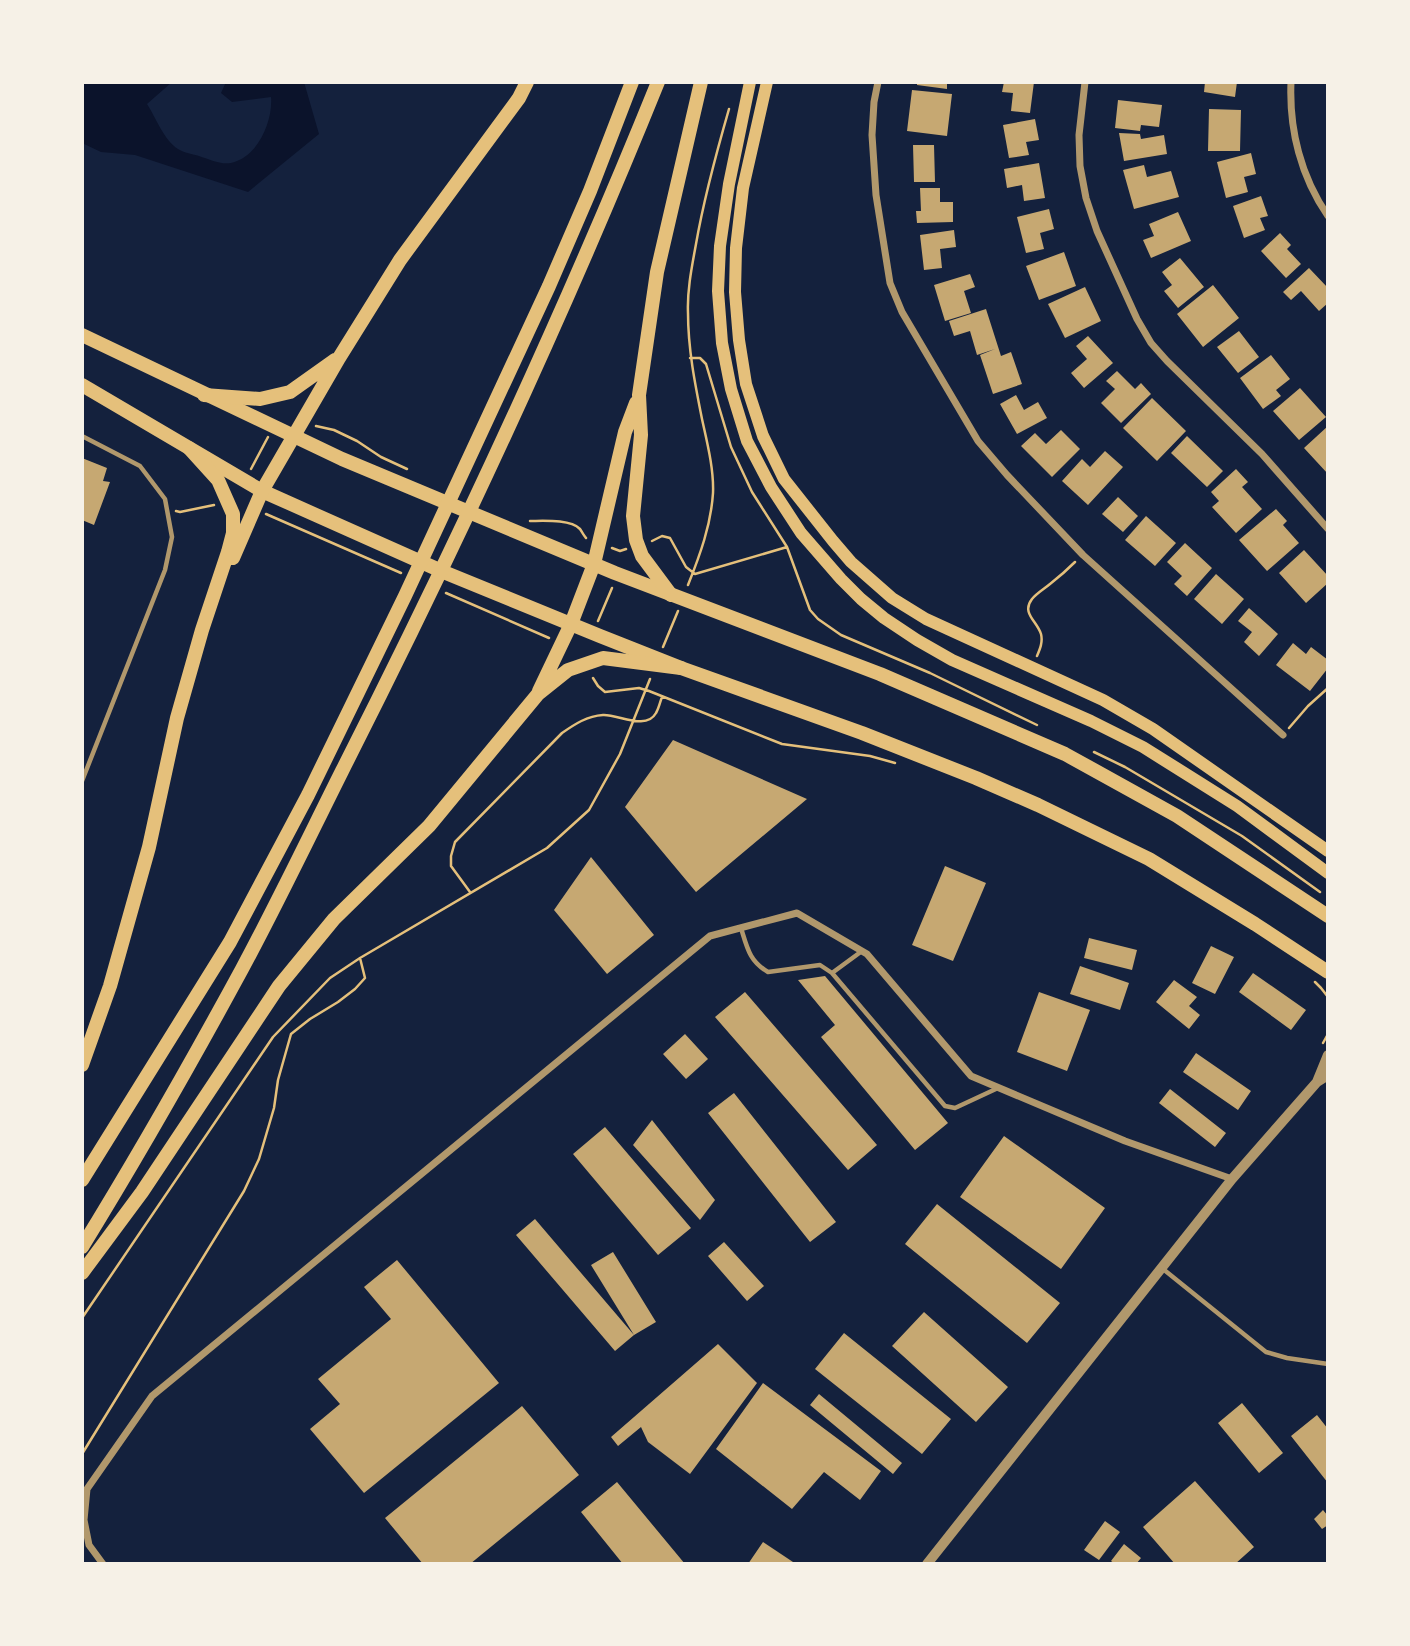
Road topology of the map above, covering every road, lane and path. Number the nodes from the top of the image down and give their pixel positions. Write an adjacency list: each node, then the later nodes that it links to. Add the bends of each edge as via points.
1 (527, 82): 13 (highway, via 400,260)
2 (632, 82): 69 (highway, via 564,251 308,795 230,942)
3 (658, 82): 70 (highway, via 570,293 425,604 243,968)
4 (701, 82): 16 (highway, via 657,272)
5 (750, 82): 52 (main road, via 720,246 722,343 747,441 800,533 861,599 917,640 1143,747 1237,806)
6 (767, 82): 51 (main road, via 744,188 735,292 746,384 763,436 784,479 851,562 892,598 926,619 1103,700 1153,729)
7 (878, 82): 30 (street, via 872,135 876,195 890,283 902,312 978,441)
8 (1085, 82): 26 (street, via 1079,135 1086,198 1137,319 1167,362 1270,462)
9 (1291, 82): 11 (street, via 1300,161)
10 (730, 107): 33 (path, via 698,231 687,311 690,358 713,490 700,557)
11 (1328, 216)
12 (82, 335): 15 (highway)
13 (339, 358): 15 (highway, via 290,392 260,399); 17 (highway)
14 (82, 385): 21 (highway)
15 (204, 395): 18 (highway)
16 (639, 395): 27 (highway, via 625,432); 28 (highway, via 641,435 633,516)
17 (304, 416): 20 (highway); 22 (path)
18 (273, 426): 20 (highway); 23 (path)
19 (82, 436): 50 (lane, via 140,466 165,499 172,537 165,570)
20 (293, 436): 24 (highway); 31 (highway)
21 (189, 448): 23 (highway); 36 (highway, via 218,480 233,514 228,552)
22 (412, 471)
23 (245, 481): 24 (highway)
24 (262, 491): 35 (highway); 36 (highway)
25 (529, 521): 27 (path, via 573,525 585,538)
26 (1328, 529)
27 (600, 543): 28 (path, via 620,551); 31 (highway)
28 (638, 544): 29 (path, via 670,538 695,574); 33 (highway, via 642,556)
29 (787, 547)
30 (1083, 555): 39 (path, via 1030,602 1029,616 1041,635); 48 (street)
31 (594, 564): 32 (highway); 35 (highway)
32 (615, 573): 33 (highway); 37 (path)
33 (677, 595): 54 (highway, via 880,674 1065,754 1177,816)
34 (679, 608): 38 (path)
35 (571, 624): 37 (highway); 44 (highway)
36 (202, 629): 64 (highway, via 149,847 110,986)
37 (591, 633): 41 (highway)
38 (664, 646)
39 (1036, 660)
40 (584, 663): 41 (highway, via 603,658); 44 (highway); 45 (path, via 605,692 639,688)
41 (681, 668): 58 (highway, via 862,733 1038,805 1149,859)
42 (654, 670): 53 (path, via 620,754 589,810 547,848)
43 (1328, 688): 48 (path)
44 (538, 694): 72 (highway, via 429,826 334,919 279,986 142,1192)
45 (663, 696): 49 (path, via 782,744); 53 (path, via 654,716 646,721 605,715 570,727 482,814 455,842 451,856 451,866)
46 (1016, 706): 47 (path)
47 (1012, 713)
48 (1283, 735)
49 (897, 764)
50 (82, 780)
51 (1328, 851)
52 (1328, 873)
53 (470, 892): 57 (path)
54 (1328, 916)
55 (741, 928): 56 (street, via 797,913); 59 (lane, via 750,956 768,972 820,965); 76 (street, via 710,936 681,959 152,1396 87,1489 83,1520 89,1545)
56 (862, 951): 59 (lane); 67 (street, via 971,1076)
57 (359, 958): 73 (path, via 330,978 273,1037); 75 (path, via 365,978 291,1034 259,1159 244,1191)
58 (1328, 972)
59 (832, 973): 67 (lane, via 945,1107 955,1108)
60 (1312, 980): 61 (path)
61 (1328, 997)
62 (1327, 1036): 63 (path)
63 (1323, 1052): 66 (street)
64 (82, 1065)
65 (1328, 1075): 66 (street)
66 (1317, 1082): 68 (street)
67 (999, 1087): 68 (street)
68 (1232, 1179): 71 (street)
69 (82, 1180)
70 (82, 1247)
71 (1162, 1268): 74 (lane, via 1266,1352); 77 (street)
72 (82, 1273)
73 (82, 1318)
74 (1328, 1364)
75 (82, 1454)
76 (103, 1564)
77 (927, 1564)

